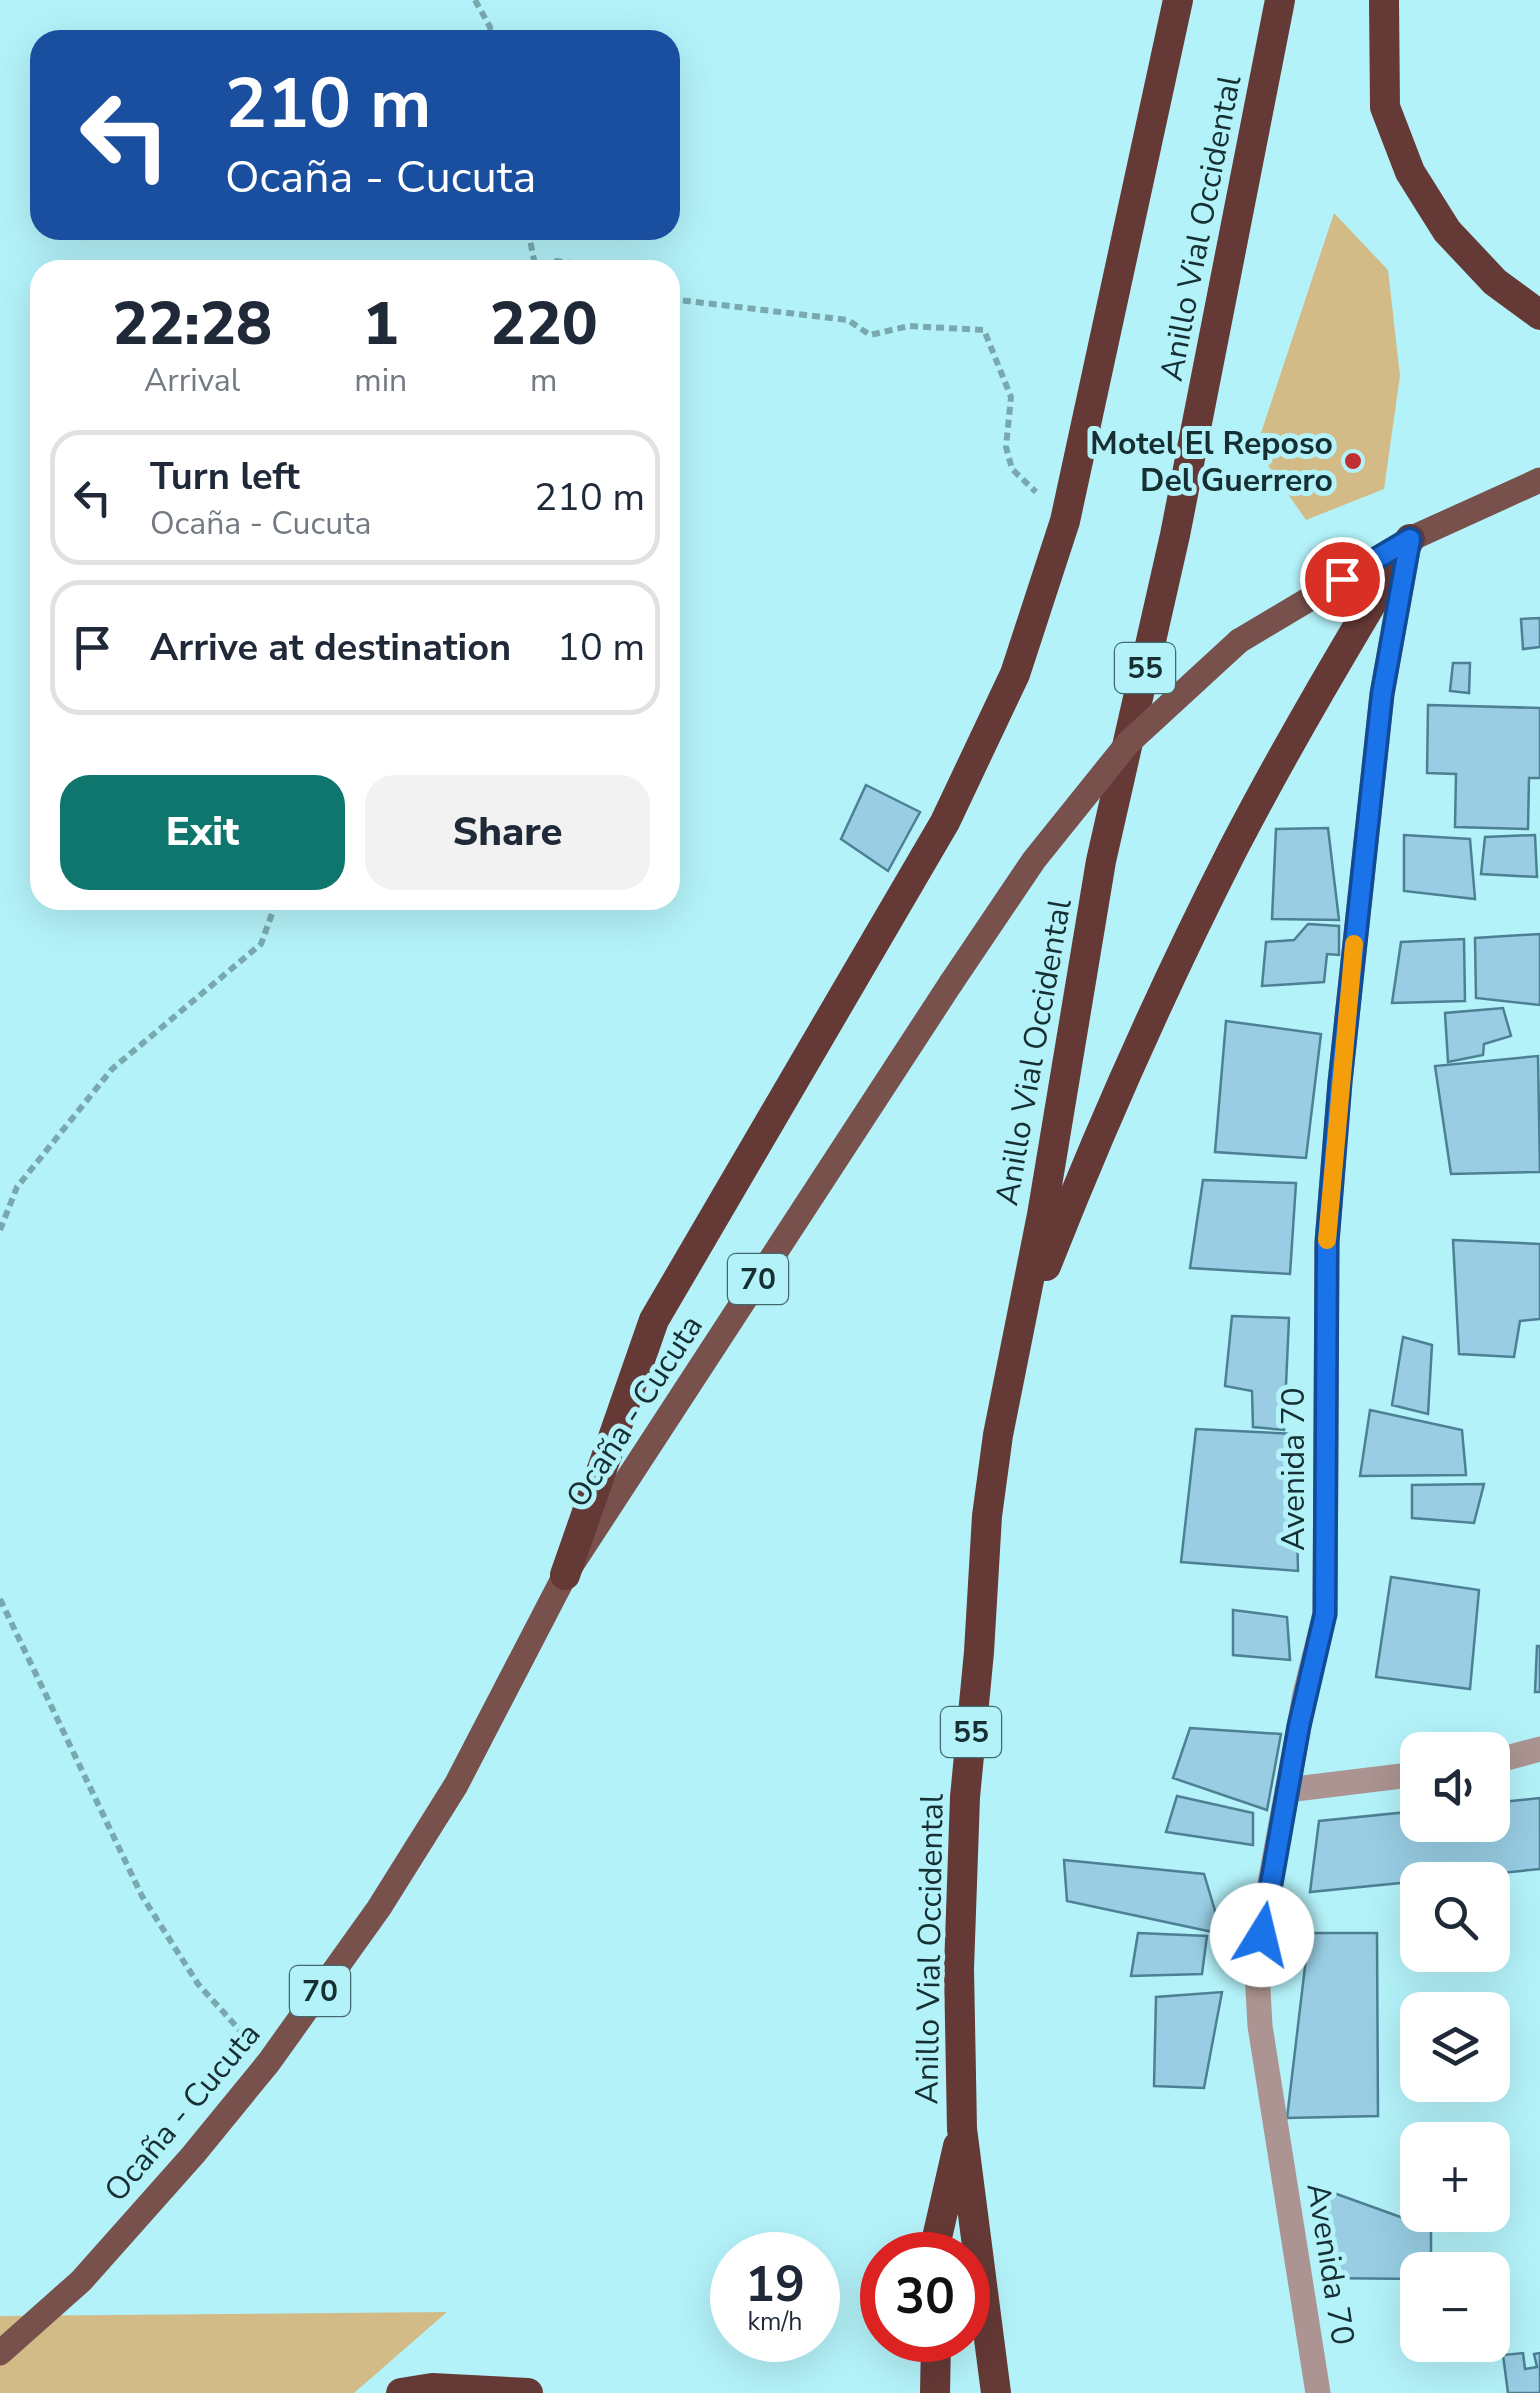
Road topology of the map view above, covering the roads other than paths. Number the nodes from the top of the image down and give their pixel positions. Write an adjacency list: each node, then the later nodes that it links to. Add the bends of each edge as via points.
1 (1178, 0): 8 (highway, via 1064,521 1015,674 946,822 654,1320)
2 (1280, 0): 7 (highway, Anillo Vial Occidental / 55, via 1175,535 1101,861)
3 (1384, 0): 4 (highway, via 1385,107 1410,172 1447,231 1495,282)
4 (1540, 315)
5 (1540, 480): 6 (main road, Ocaña - Cucuta / 70)
6 (1410, 539): 7 (highway, via 1243,831 1155,1008); 8 (main road, Ocaña - Cucuta / 70, bridge, via 1239,641 1128,743 1034,860); 12 (street, Avenida 70, via 1382,694 1335,1136 1327,1242 1325,1614)
7 (1018, 1338): 13 (highway, Anillo Vial Occidental / 55, via 986,1516 964,1797)
8 (565, 1575): 15 (main road, Ocaña - Cucuta / 70, via 456,1785 379,1908 269,2062 81,2281)
9 (1540, 1749): 10 (street)
10 (1510, 1757)
11 (1400, 1776): 12 (street)
12 (1286, 1790): 21 (street, Avenida 70, via 1257,1972)
13 (962, 2129): 14 (highway, Anillo Vial Occidental / 55); 20 (highway, Anillo Vial Occidental / 55)
14 (938, 2232)
15 (0, 2353)
16 (936, 2362): 19 (highway)
17 (401, 2393): 18 (highway)
18 (528, 2393)
19 (936, 2393)
20 (996, 2393)
21 (1318, 2393)

